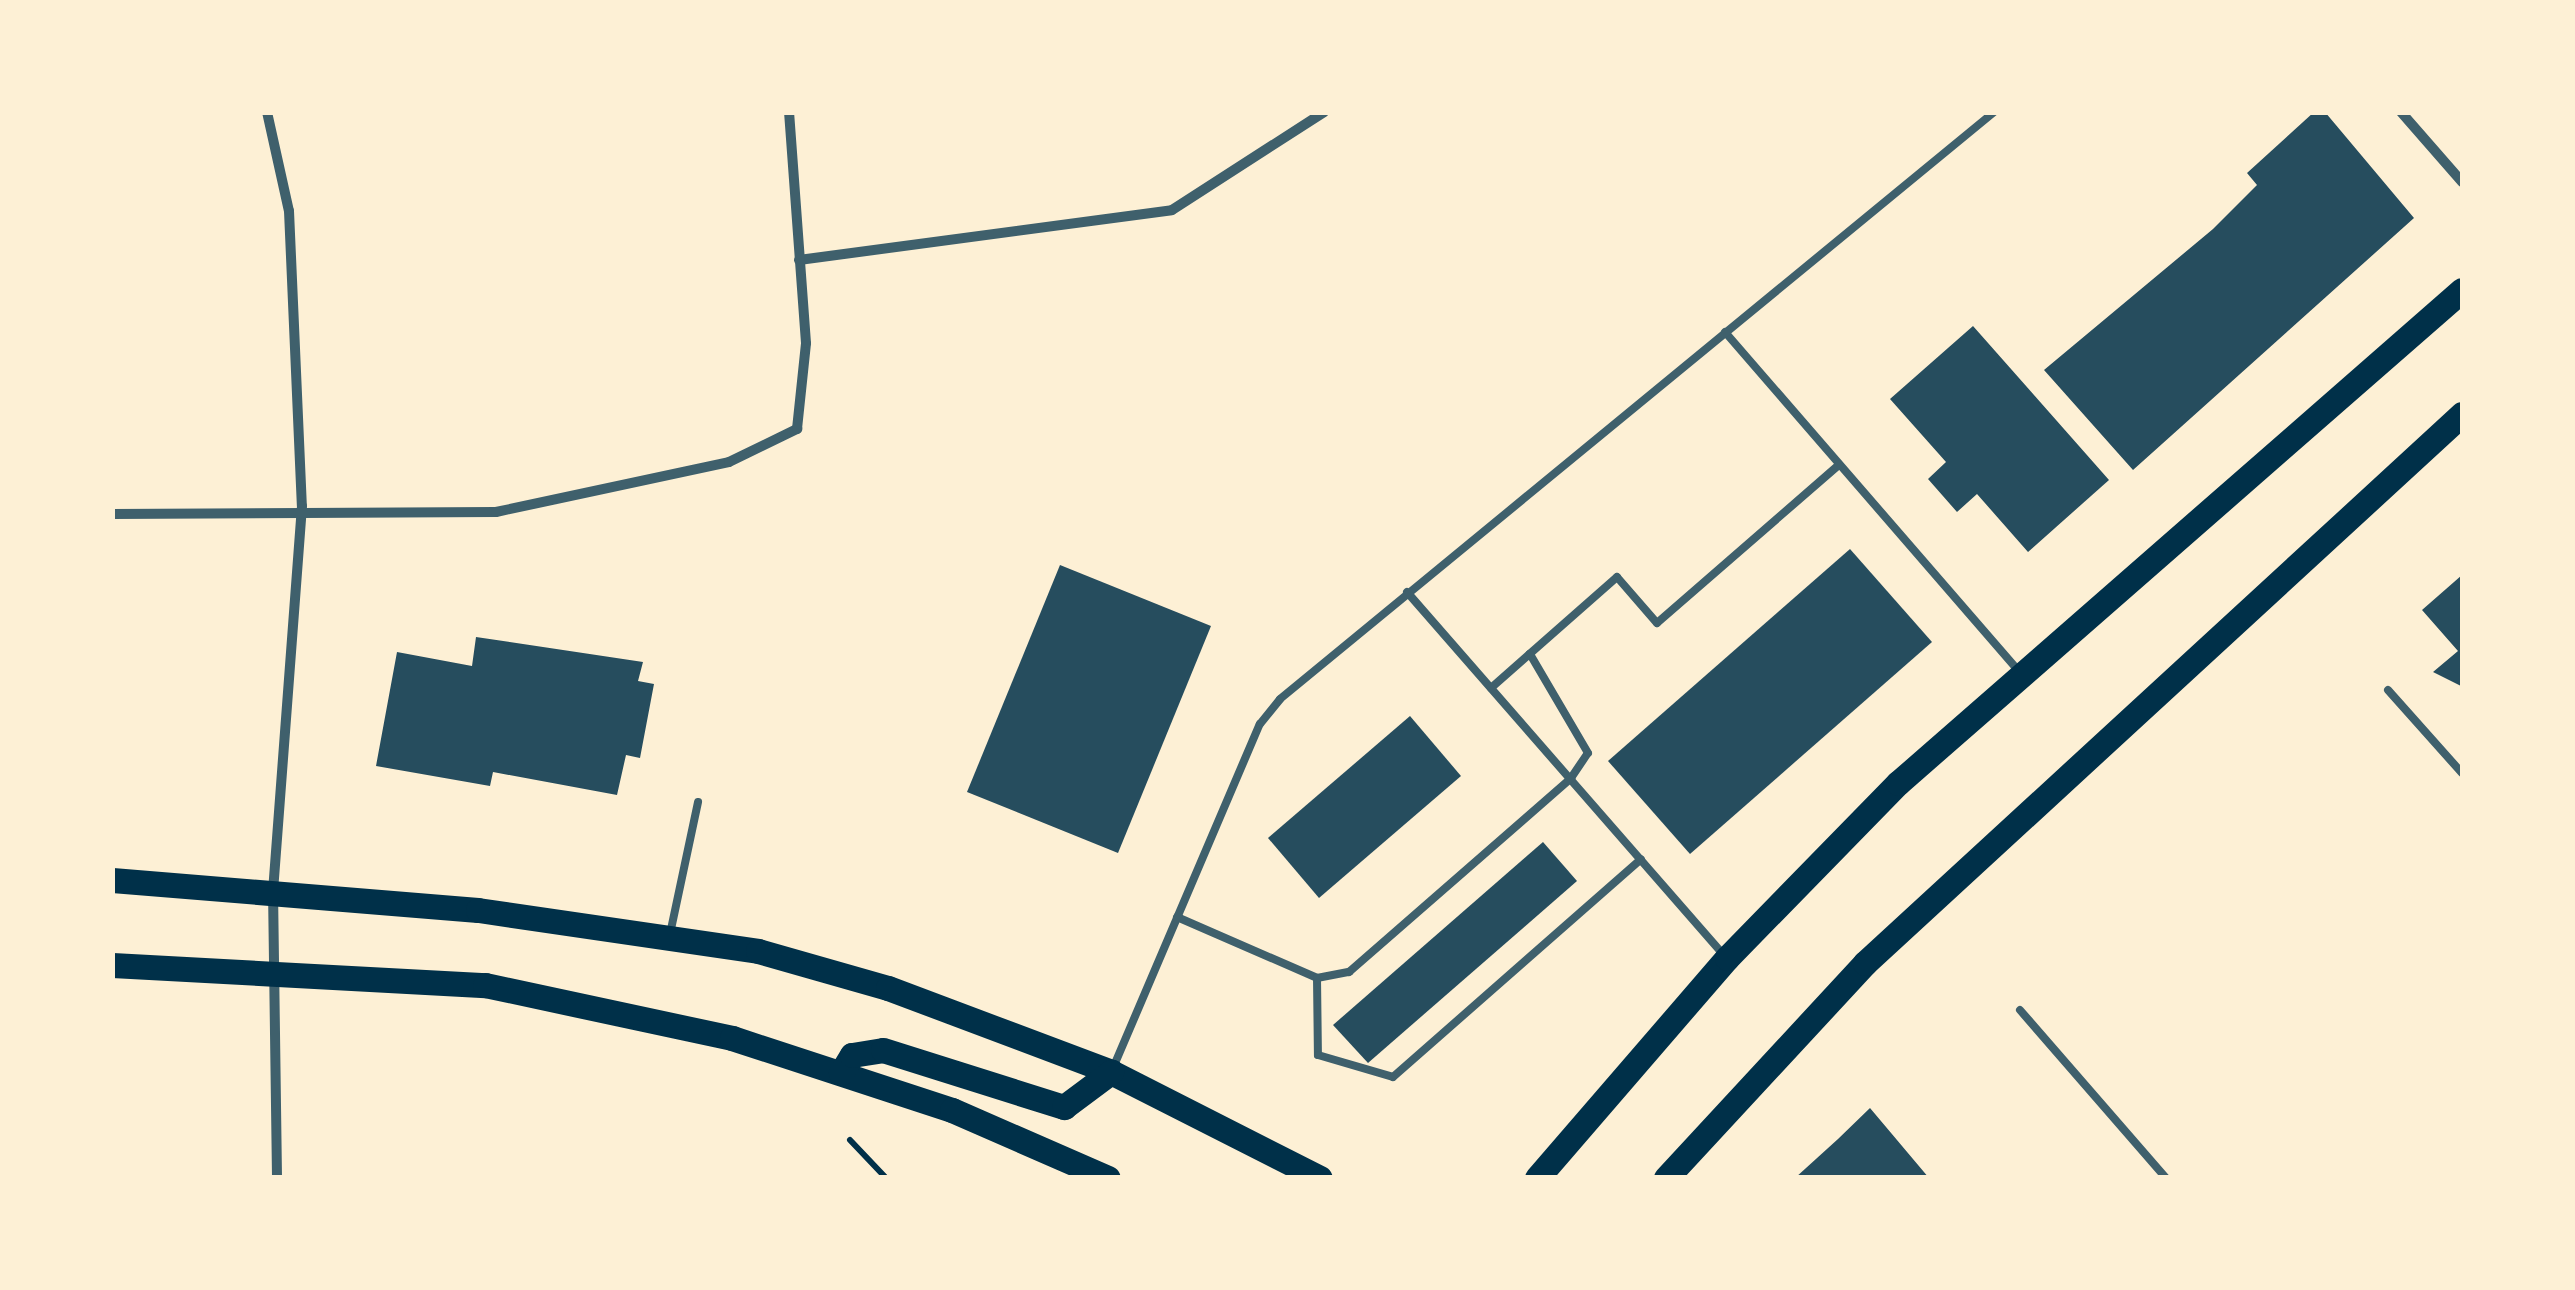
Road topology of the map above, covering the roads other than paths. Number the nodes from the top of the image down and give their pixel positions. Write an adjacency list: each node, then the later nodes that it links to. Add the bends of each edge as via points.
1 (267, 112): 12 (street, via 289,211)
2 (789, 112): 7 (street)
3 (1324, 112): 7 (street, via 1172,210)
4 (1994, 112): 9 (lane)
5 (2401, 112): 6 (street)
6 (2462, 182)
7 (799, 260): 12 (street, via 806,343 798,429 729,462 496,512)
8 (2462, 290): 16 (main road)
9 (1725, 332): 11 (lane); 14 (lane)
10 (2462, 414): 38 (main road, via 1890,939)
11 (1839, 466): 15 (lane, via 1657,623 1617,577); 16 (lane)
12 (302, 506): 13 (street); 24 (street)
13 (112, 514)
14 (1407, 592): 17 (lane); 25 (lane, via 1260,724)
15 (1530, 654): 17 (lane); 20 (lane, via 1588,753)
16 (2020, 672): 27 (main road)
17 (1491, 688): 20 (lane)
18 (2388, 690): 19 (lane)
19 (2462, 773)
20 (1570, 778): 22 (lane); 30 (lane, via 1348,972)
21 (698, 802): 26 (lane)
22 (1641, 859): 27 (lane); 30 (lane, via 1393,1077 1318,1056)
23 (112, 880): 24 (main road)
24 (273, 890): 26 (main road); 29 (street)
25 (1177, 917): 30 (lane); 32 (lane)
26 (669, 938): 32 (main road, via 888,988)
27 (1727, 958): 37 (main road)
28 (112, 965): 29 (main road)
29 (272, 968): 33 (main road, via 485,985 732,1038); 34 (street)
30 (1317, 978)
31 (2020, 1010): 39 (lane)
32 (1111, 1072): 33 (main road, via 1064,1106 883,1050 852,1055); 36 (main road)
33 (841, 1073): 35 (main road)
34 (277, 1178)
35 (1108, 1178)
36 (1320, 1178)
37 (1536, 1178)
38 (1666, 1178)
39 (2166, 1178)

